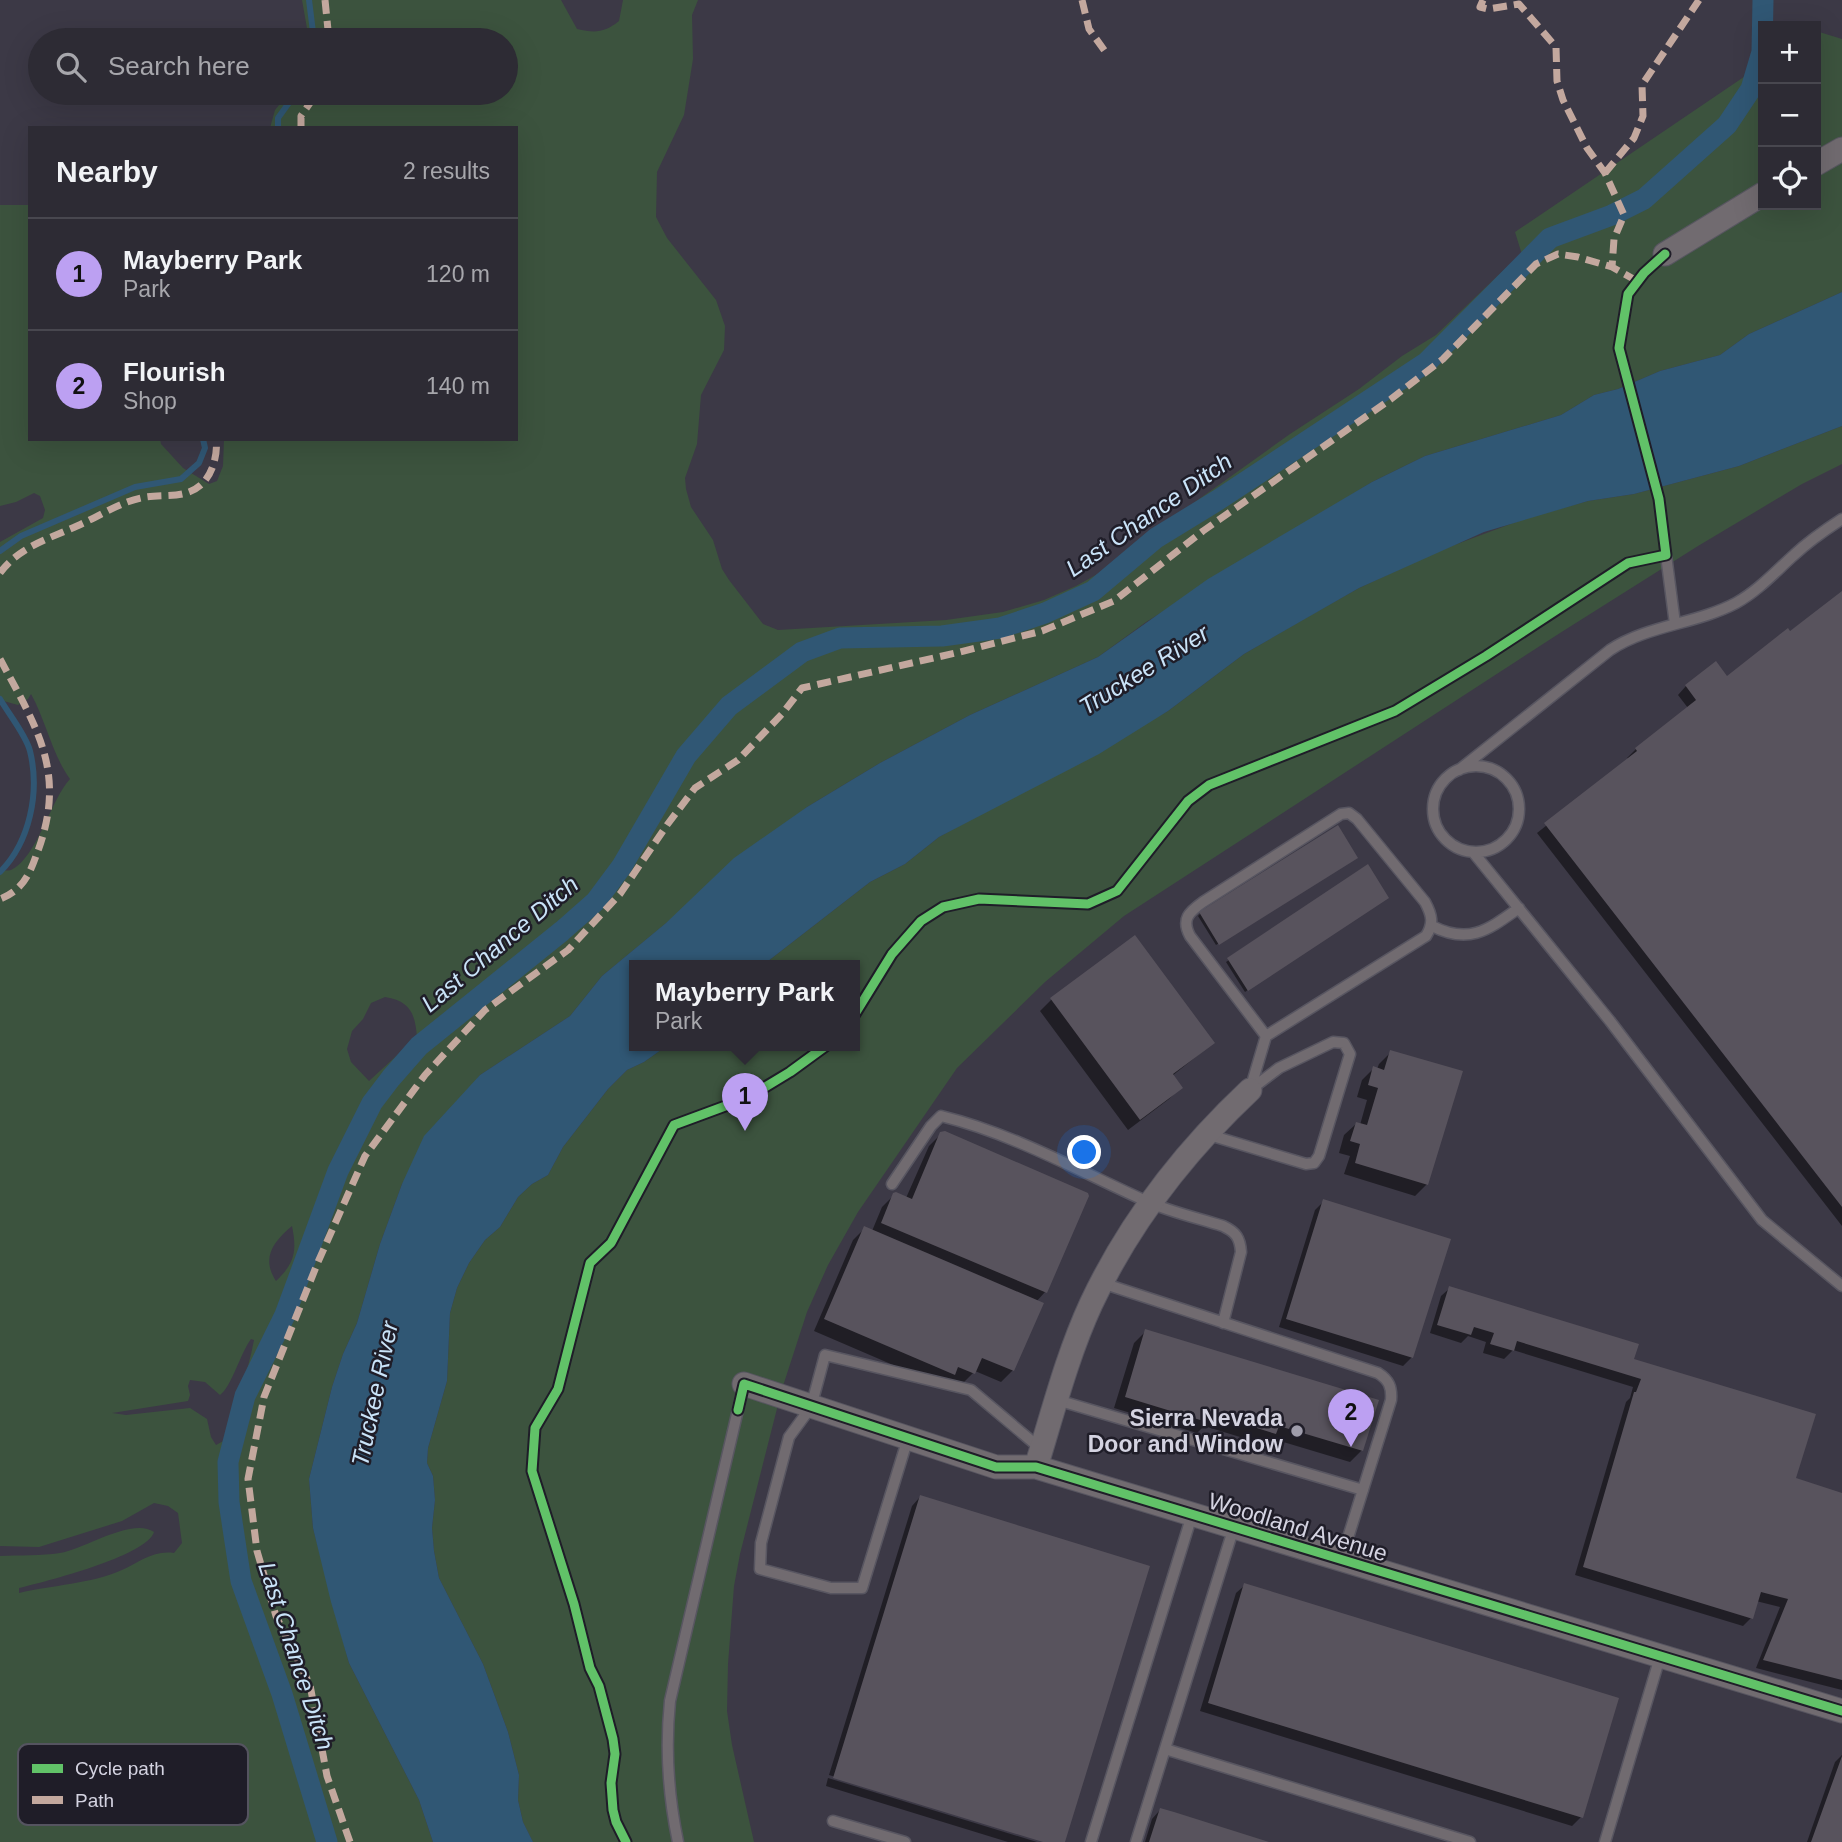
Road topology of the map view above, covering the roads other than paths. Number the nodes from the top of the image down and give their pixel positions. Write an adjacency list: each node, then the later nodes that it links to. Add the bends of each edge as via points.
1 (1842, 149): 2 (street)
2 (1821, 161)
3 (1758, 197): 4 (street)
4 (1665, 254)
5 (1842, 519): 7 (lane, via 1736,603)
6 (1666, 555): 7 (lane)
7 (1675, 624): 8 (lane, via 1636,635 1610,650)
8 (1459, 770): 9 (lane, via 1445,780 1436,796 1435,821 1449,842); 9 (lane, via 1474,766 1492,769 1508,780 1517,797 1517,821 1511,834 1493,849)
9 (1473, 852): 10 (lane)
10 (1519, 908): 11 (lane, via 1492,927 1461,936); 18 (lane, via 1762,1220)
11 (1432, 926): 12 (lane, via 1426,936); 12 (lane, via 1425,902 1349,813 1203,902 1189,912 1186,927)
12 (1266, 1036): 13 (lane)
13 (1250, 1090): 14 (street); 14 (lane, via 1279,1068 1333,1042 1344,1043 1350,1054 1314,1163)
14 (1206, 1133): 16 (street)
15 (892, 1184): 16 (lane, via 942,1116 974,1124 1056,1158)
16 (1149, 1202): 17 (street); 19 (lane, via 1223,1226 1241,1241)
17 (1102, 1283): 19 (lane); 21 (street)
18 (1842, 1286)
19 (1223, 1323): 25 (lane, via 1387,1379 1391,1400)
20 (744, 1384): 22 (street, Woodland Avenue); 33 (lane, via 670,1701 669,1799)
21 (1057, 1400): 24 (street); 25 (lane)
22 (811, 1407): 23 (street, Woodland Avenue); 23 (lane, via 789,1437 761,1543 760,1569 831,1588 862,1588); 24 (lane, via 825,1355 971,1390)
23 (908, 1438): 24 (street, Woodland Avenue, via 996,1467)
24 (1039, 1458): 26 (street, Woodland Avenue)
25 (1363, 1490): 28 (lane)
26 (1192, 1515): 27 (street, Woodland Avenue); 35 (lane)
27 (1234, 1527): 28 (street, Woodland Avenue); 31 (lane)
28 (1340, 1560): 29 (street, Woodland Avenue)
29 (1660, 1657): 30 (street, Woodland Avenue); 38 (lane)
30 (1842, 1711)
31 (1165, 1749): 36 (lane); 37 (lane)
32 (833, 1821): 34 (lane)
33 (678, 1842)
34 (905, 1842)
35 (1091, 1842)
36 (1136, 1842)
37 (1470, 1842)
38 (1605, 1842)

